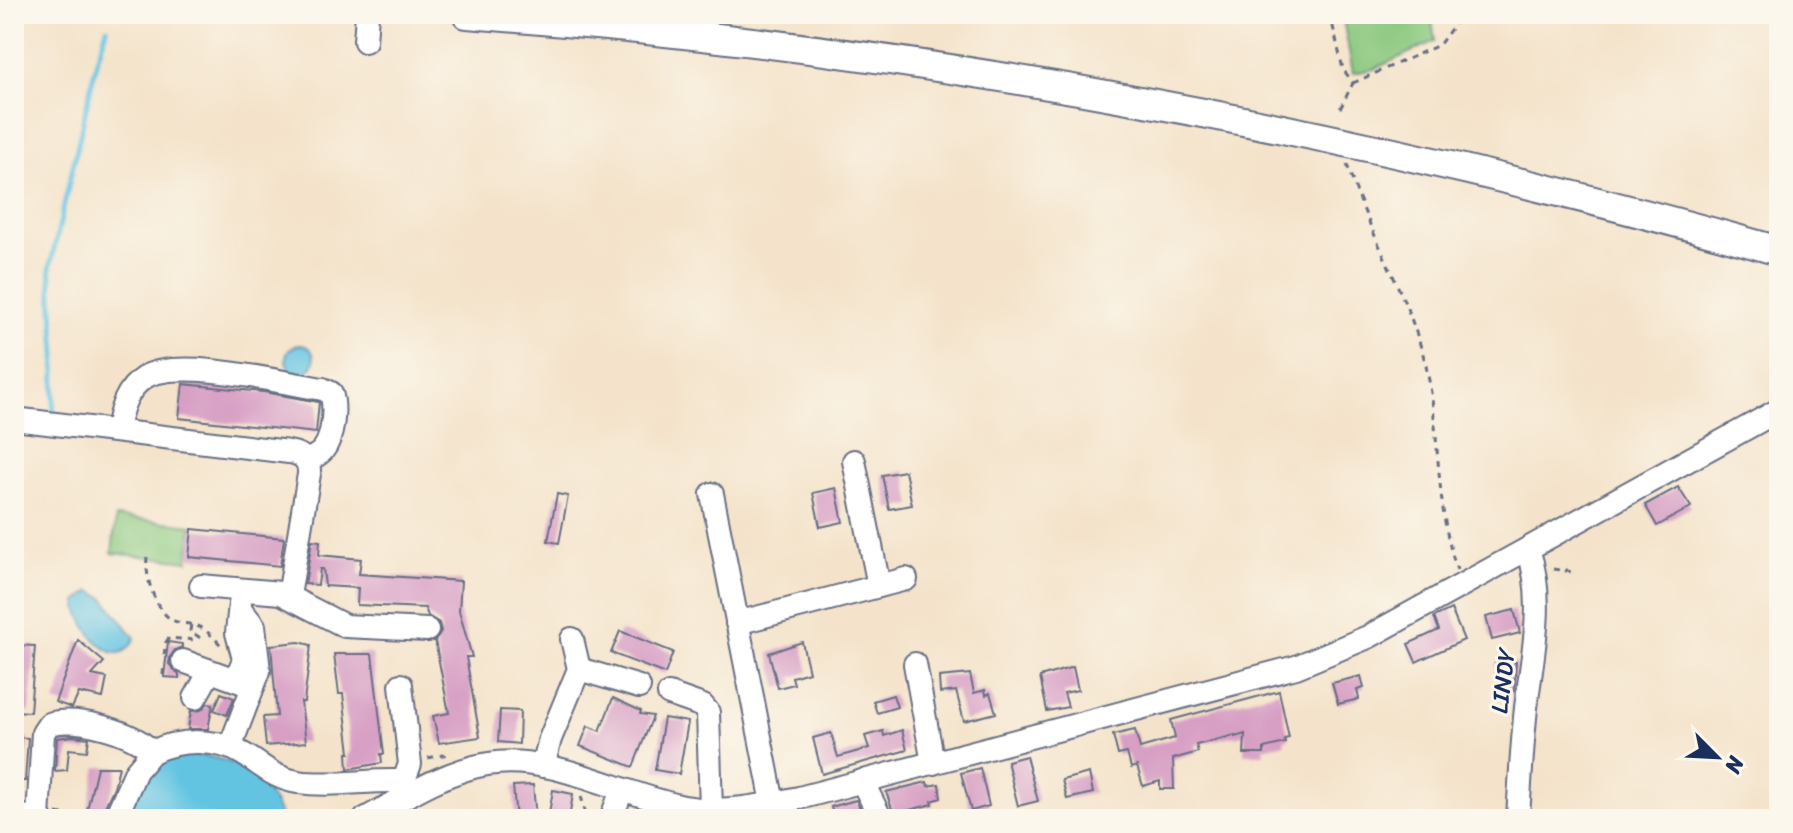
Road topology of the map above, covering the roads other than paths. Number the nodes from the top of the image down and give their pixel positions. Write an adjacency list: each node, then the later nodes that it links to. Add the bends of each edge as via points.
1 (367, 14): 3 (street)
2 (467, 14): 4 (main road, via 832,52 1137,101 1449,166)
3 (365, 41)
4 (1779, 251)
5 (1779, 410): 11 (street)
6 (14, 419): 7 (street)
7 (117, 431): 8 (street, via 289,452); 8 (street, via 125,401 141,379 153,373 184,369 323,389 333,401 329,440)
8 (307, 461): 15 (street)
9 (854, 461): 14 (street)
10 (712, 494): 17 (street)
11 (1528, 549): 30 (street, via 1368,637 1309,663); 43 (street, LINDY, via 1538,605)
12 (906, 579): 14 (street)
13 (201, 586): 16 (street)
14 (879, 586): 17 (street)
15 (289, 596): 16 (street, via 273,592); 18 (street, via 345,626)
16 (241, 599): 23 (street, via 254,626 250,652 259,671)
17 (737, 623): 35 (street)
18 (427, 630)
19 (572, 639): 22 (street)
20 (183, 650): 23 (street, via 193,663)
21 (915, 664): 30 (street)
22 (579, 669): 25 (street); 31 (street)
23 (231, 679): 27 (street); 28 (street)
24 (401, 685): 33 (street)
25 (639, 687)
26 (669, 694): 36 (street, via 708,712)
27 (195, 698)
28 (230, 747): 29 (street, via 178,743); 33 (street, via 265,771 297,782)
29 (152, 752): 38 (street, via 118,732 68,721 49,724 43,733); 39 (street, via 136,771)
30 (933, 763): 32 (street)
31 (543, 766): 33 (street, via 476,766); 34 (street)
32 (862, 781): 35 (street); 42 (street)
33 (408, 788): 40 (street)
34 (622, 790): 36 (street); 41 (street)
35 (773, 803): 36 (street)
36 (699, 812)
37 (14, 815): 38 (street)
38 (40, 819)
39 (115, 819)
40 (365, 819)
41 (611, 819)
42 (881, 819)
43 (1518, 819)

